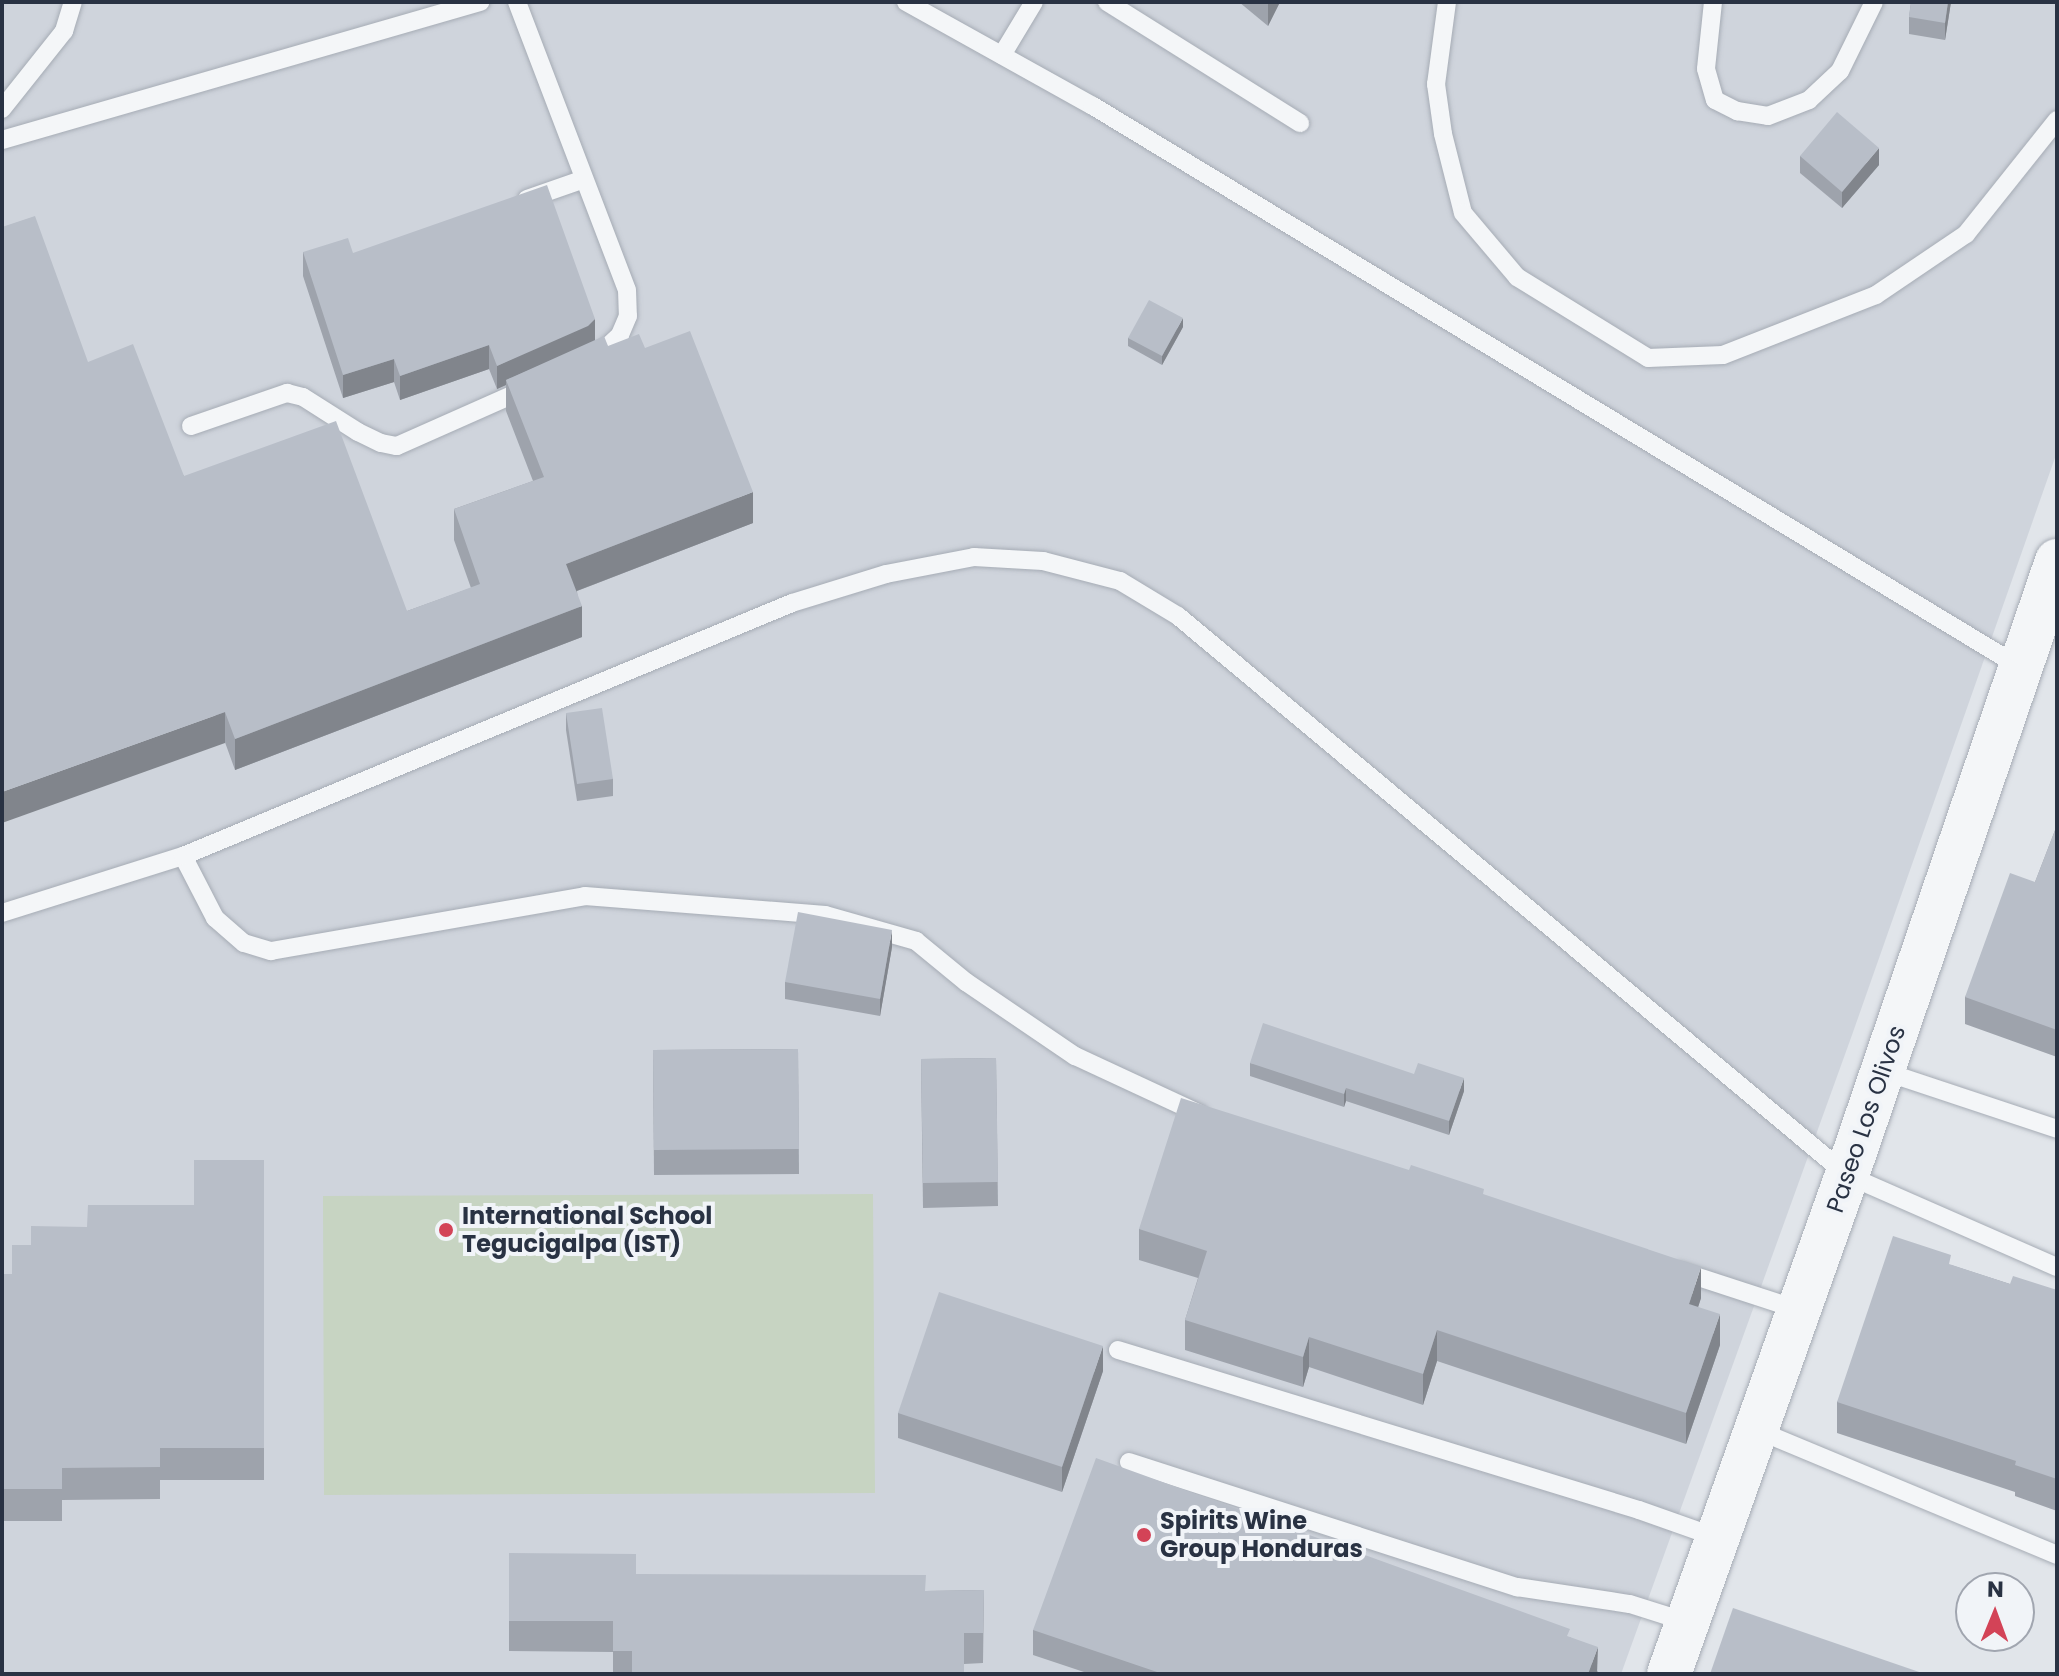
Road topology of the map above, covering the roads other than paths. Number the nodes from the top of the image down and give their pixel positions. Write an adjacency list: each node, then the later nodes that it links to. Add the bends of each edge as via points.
1 (73, 2): 11 (lane, via 64,31)
2 (480, 2): 14 (lane)
3 (517, 2): 15 (lane)
4 (906, 2): 10 (lane)
5 (1034, 2): 10 (lane)
6 (1107, 2): 13 (lane)
7 (1447, 2): 12 (lane, via 1436,84 1463,213 1517,277 1648,358 1723,355 1876,295 1966,234)
8 (1713, 2): 9 (lane, via 1706,69 1715,100 1737,111 1768,116 1809,100 1840,71)
9 (1874, 2)
10 (1002, 55): 21 (lane)
11 (2, 109)
12 (2057, 120)
13 (1300, 123)
14 (2, 140)
15 (584, 179): 16 (lane); 17 (lane, via 627,290 628,316 620,335)
16 (510, 205)
17 (580, 366)
18 (551, 378): 19 (lane, via 397,446 369,438 303,397 287,393)
19 (191, 426)
20 (2054, 579): 21 (street, Paseo Los Olivos)
21 (2021, 667): 24 (street, Paseo Los Olivos)
22 (183, 856): 23 (lane); 25 (lane, via 215,918 244,943 271,951 585,896 825,915 916,941 1075,1056 1184,1109); 27 (lane, via 792,603 886,574 974,557 1043,561 1120,581 1178,616)
23 (2, 913)
24 (1883, 1071): 26 (lane); 27 (street, Paseo Los Olivos)
25 (1214, 1118)
26 (2057, 1129)
27 (1847, 1175): 29 (lane); 30 (street, Paseo Los Olivos)
28 (1661, 1265): 30 (lane)
29 (2057, 1267)
30 (1799, 1310): 32 (street, Paseo Los Olivos)
31 (1118, 1350): 34 (lane)
32 (1757, 1430): 34 (street, Paseo Los Olivos); 35 (lane)
33 (1129, 1462): 36 (lane, via 1517,1587 1630,1604)
34 (1718, 1538): 36 (street, Paseo Los Olivos)
35 (2057, 1555)
36 (1687, 1622): 37 (street, Paseo Los Olivos)
37 (1669, 1674)

